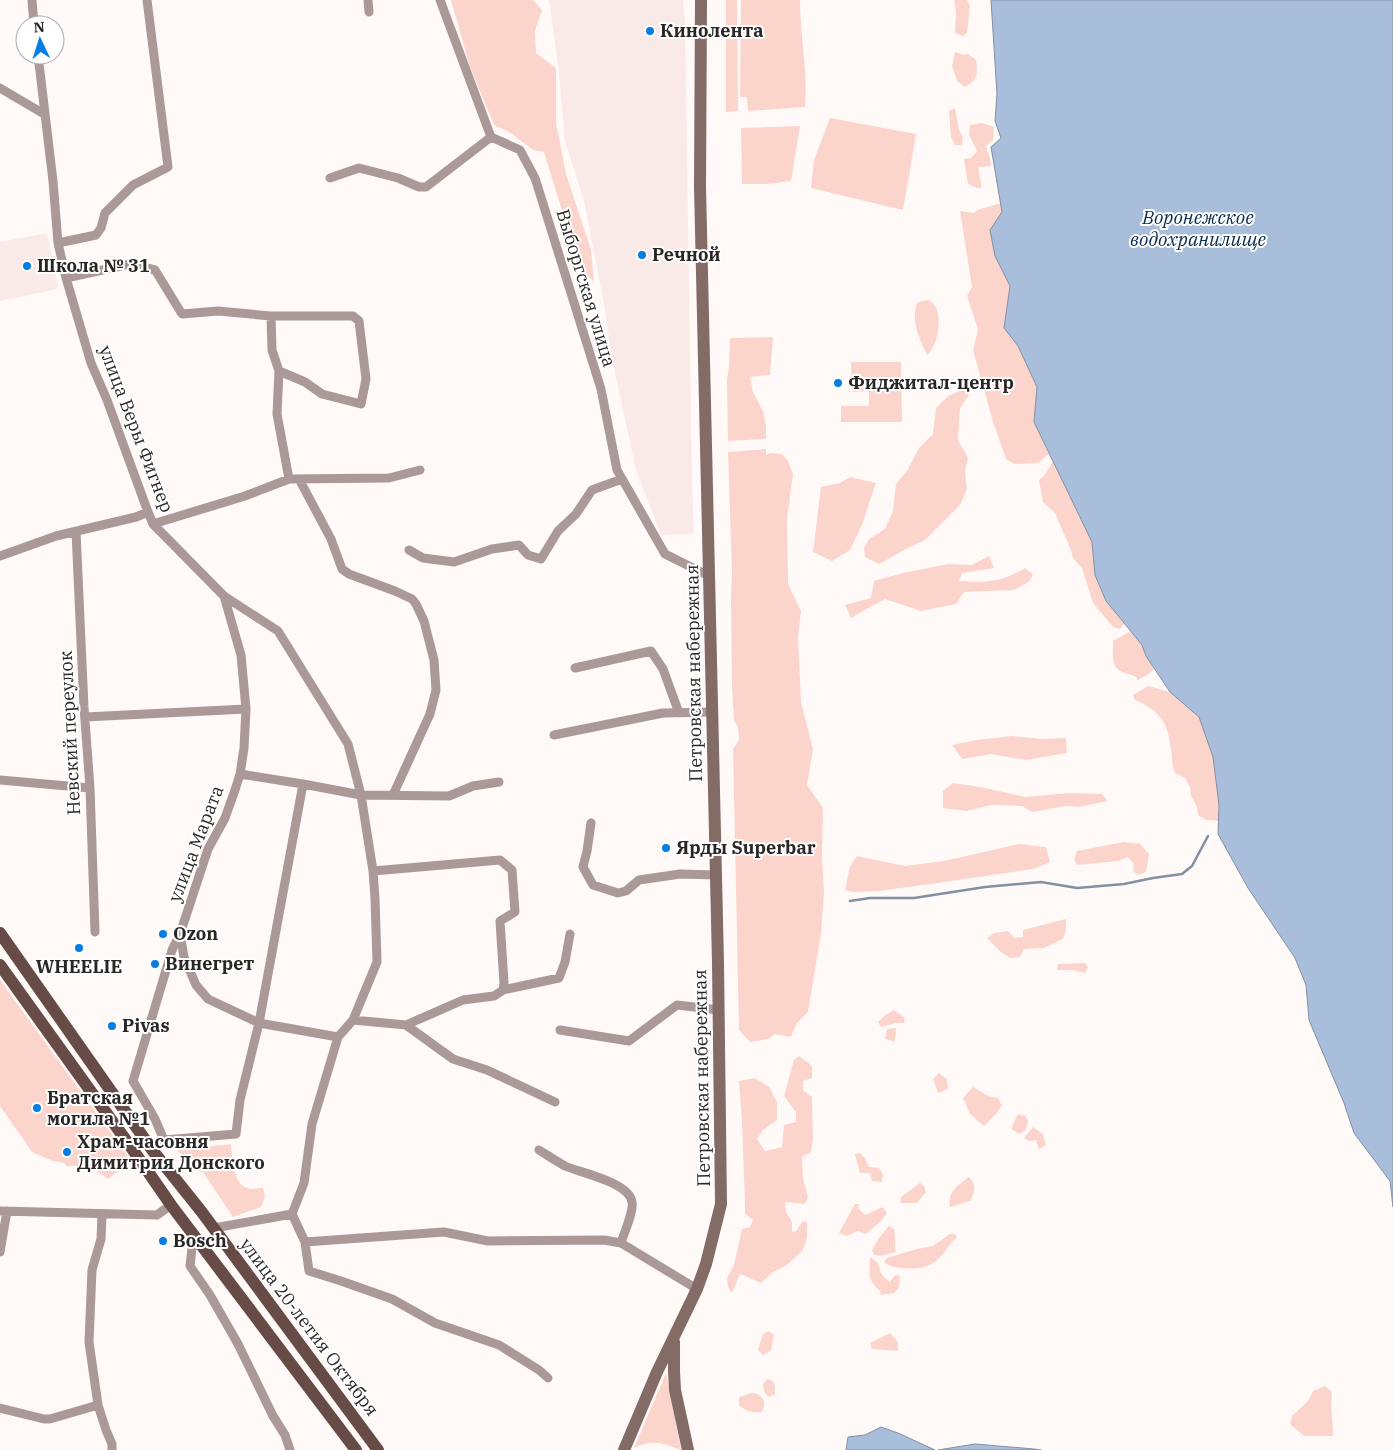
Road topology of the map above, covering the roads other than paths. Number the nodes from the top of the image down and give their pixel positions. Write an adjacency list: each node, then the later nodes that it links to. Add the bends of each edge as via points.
1 (32, 0): 7 (street)
2 (147, 0): 13 (street, via 168,167 133,186 105,213 96,235)
3 (368, 0): 6 (street)
4 (440, 0): 11 (street)
5 (701, 0): 25 (main road, Петровская набережная, via 700,188)
6 (369, 12)
7 (33, 15)
8 (39, 65): 10 (street, улица Веры Фигнер)
9 (0, 88): 10 (street)
10 (44, 114): 13 (street, улица Веры Фигнер)
11 (491, 137): 12 (street, via 426,187 359,168); 19 (street, Выборгская улица, via 520,150 535,178 601,389 617,470)
12 (330, 178)
13 (58, 243): 14 (street, улица Веры Фигнер)
14 (66, 278): 15 (street, via 130,264 156,270 182,314 218,311); 20 (street, улица Веры Фигнер, via 92,363)
15 (271, 316): 16 (street, via 272,350); 16 (street, via 353,316 358,321 366,379 361,404 322,394)
16 (280, 371): 18 (street, via 277,414)
17 (420, 470): 18 (street, via 389,478)
18 (294, 479): 21 (street); 39 (street, via 331,539 342,569 412,598 424,622 434,660 436,690 430,714)
19 (622, 479): 23 (street, via 592,490 576,514 558,531 541,559 528,555 519,545 492,549 454,562 423,558); 25 (street, Выборгская улица, via 665,554)
20 (148, 512): 21 (street, улица Веры Фигнер); 22 (street)
21 (154, 524): 26 (street, улица Веры Фигнер)
22 (76, 532): 24 (street); 31 (street, Невский переулок)
23 (409, 550)
24 (0, 556)
25 (710, 576): 29 (main road, Петровская набережная)
26 (224, 596): 28 (street, улица Марата, via 241,655); 38 (street, улица Веры Фигнер, via 278,631 348,744)
27 (575, 668): 30 (street, via 651,651 663,669)
28 (246, 709): 31 (street); 33 (street, улица Марата)
29 (712, 712): 30 (street); 42 (main road, Петровская набережная)
30 (679, 713): 32 (street, via 663,713)
31 (85, 718): 37 (street, Невский переулок)
32 (554, 735)
33 (240, 774): 36 (street); 45 (street, улица Марата, via 225,818 208,849)
34 (0, 780): 37 (street)
35 (499, 782): 39 (street, via 473,786 449,796)
36 (303, 784): 38 (street); 51 (street)
37 (90, 788): 43 (street, Невский переулок)
38 (361, 795): 39 (street); 41 (street, улица Веры Фигнер)
39 (393, 795)
40 (591, 823): 42 (street, via 584,867 594,885 618,893 626,891 639,880 680,874)
41 (372, 871): 48 (street, via 500,860 512,870 515,912 500,921); 50 (street, улица Веры Фигнер, via 376,962)
42 (716, 875): 49 (main road, Петровская набережная)
43 (95, 932)
44 (0, 933): 58 (main road, улица 20-летия Октября)
45 (180, 934): 51 (street, via 184,957 196,985 208,999); 56 (street, улица Марата, via 172,950 133,1082)
46 (570, 934): 48 (street, via 559,978)
47 (0, 964): 59 (main road, улица 20-летия Октября)
48 (503, 990): 52 (street, via 494,996 463,1000)
49 (719, 1010): 53 (street, via 677,1004 629,1041); 68 (main road, Петровская набережная, via 721,1204)
50 (353, 1020): 52 (street); 54 (street, улица Веры Фигнер)
51 (258, 1022): 54 (street); 56 (street, via 240,1100 236,1134)
52 (406, 1025): 55 (street, via 453,1059 487,1070)
53 (560, 1030)
54 (338, 1038): 61 (street, улица Веры Фигнер, via 312,1124 304,1183)
55 (555, 1102)
56 (164, 1140): 58 (street)
57 (538, 1150): 66 (street, via 566,1166 605,1179 626,1192 632,1202)
58 (153, 1151): 63 (main road, улица 20-летия Октября)
59 (171, 1205): 62 (street, via 157,1215); 64 (main road, улица 20-летия Октября)
60 (4, 1211): 62 (street); 67 (street)
61 (292, 1214): 63 (street); 65 (street)
62 (102, 1215): 71 (street, via 101,1239 92,1270 90,1325)
63 (214, 1228): 76 (main road, улица 20-летия Октября)
64 (199, 1242): 74 (street, via 192,1248 190,1266 238,1344); 75 (main road, улица 20-летия Октября)
65 (305, 1242): 66 (street, via 444,1232 488,1241 604,1240); 70 (street, via 308,1271 392,1300 435,1323 499,1345)
66 (621, 1243): 68 (street)
67 (0, 1252)
68 (697, 1289): 69 (main road, Петровская набережная)
69 (674, 1337): 77 (main road, Петровская набережная); 78 (main road, Петровская набережная, via 675,1390)
70 (548, 1378)
71 (98, 1405): 72 (street, via 50,1419); 73 (street)
72 (0, 1408)
73 (112, 1450)
74 (290, 1450)
75 (356, 1450)
76 (378, 1450)
77 (624, 1450)
78 (688, 1450)

